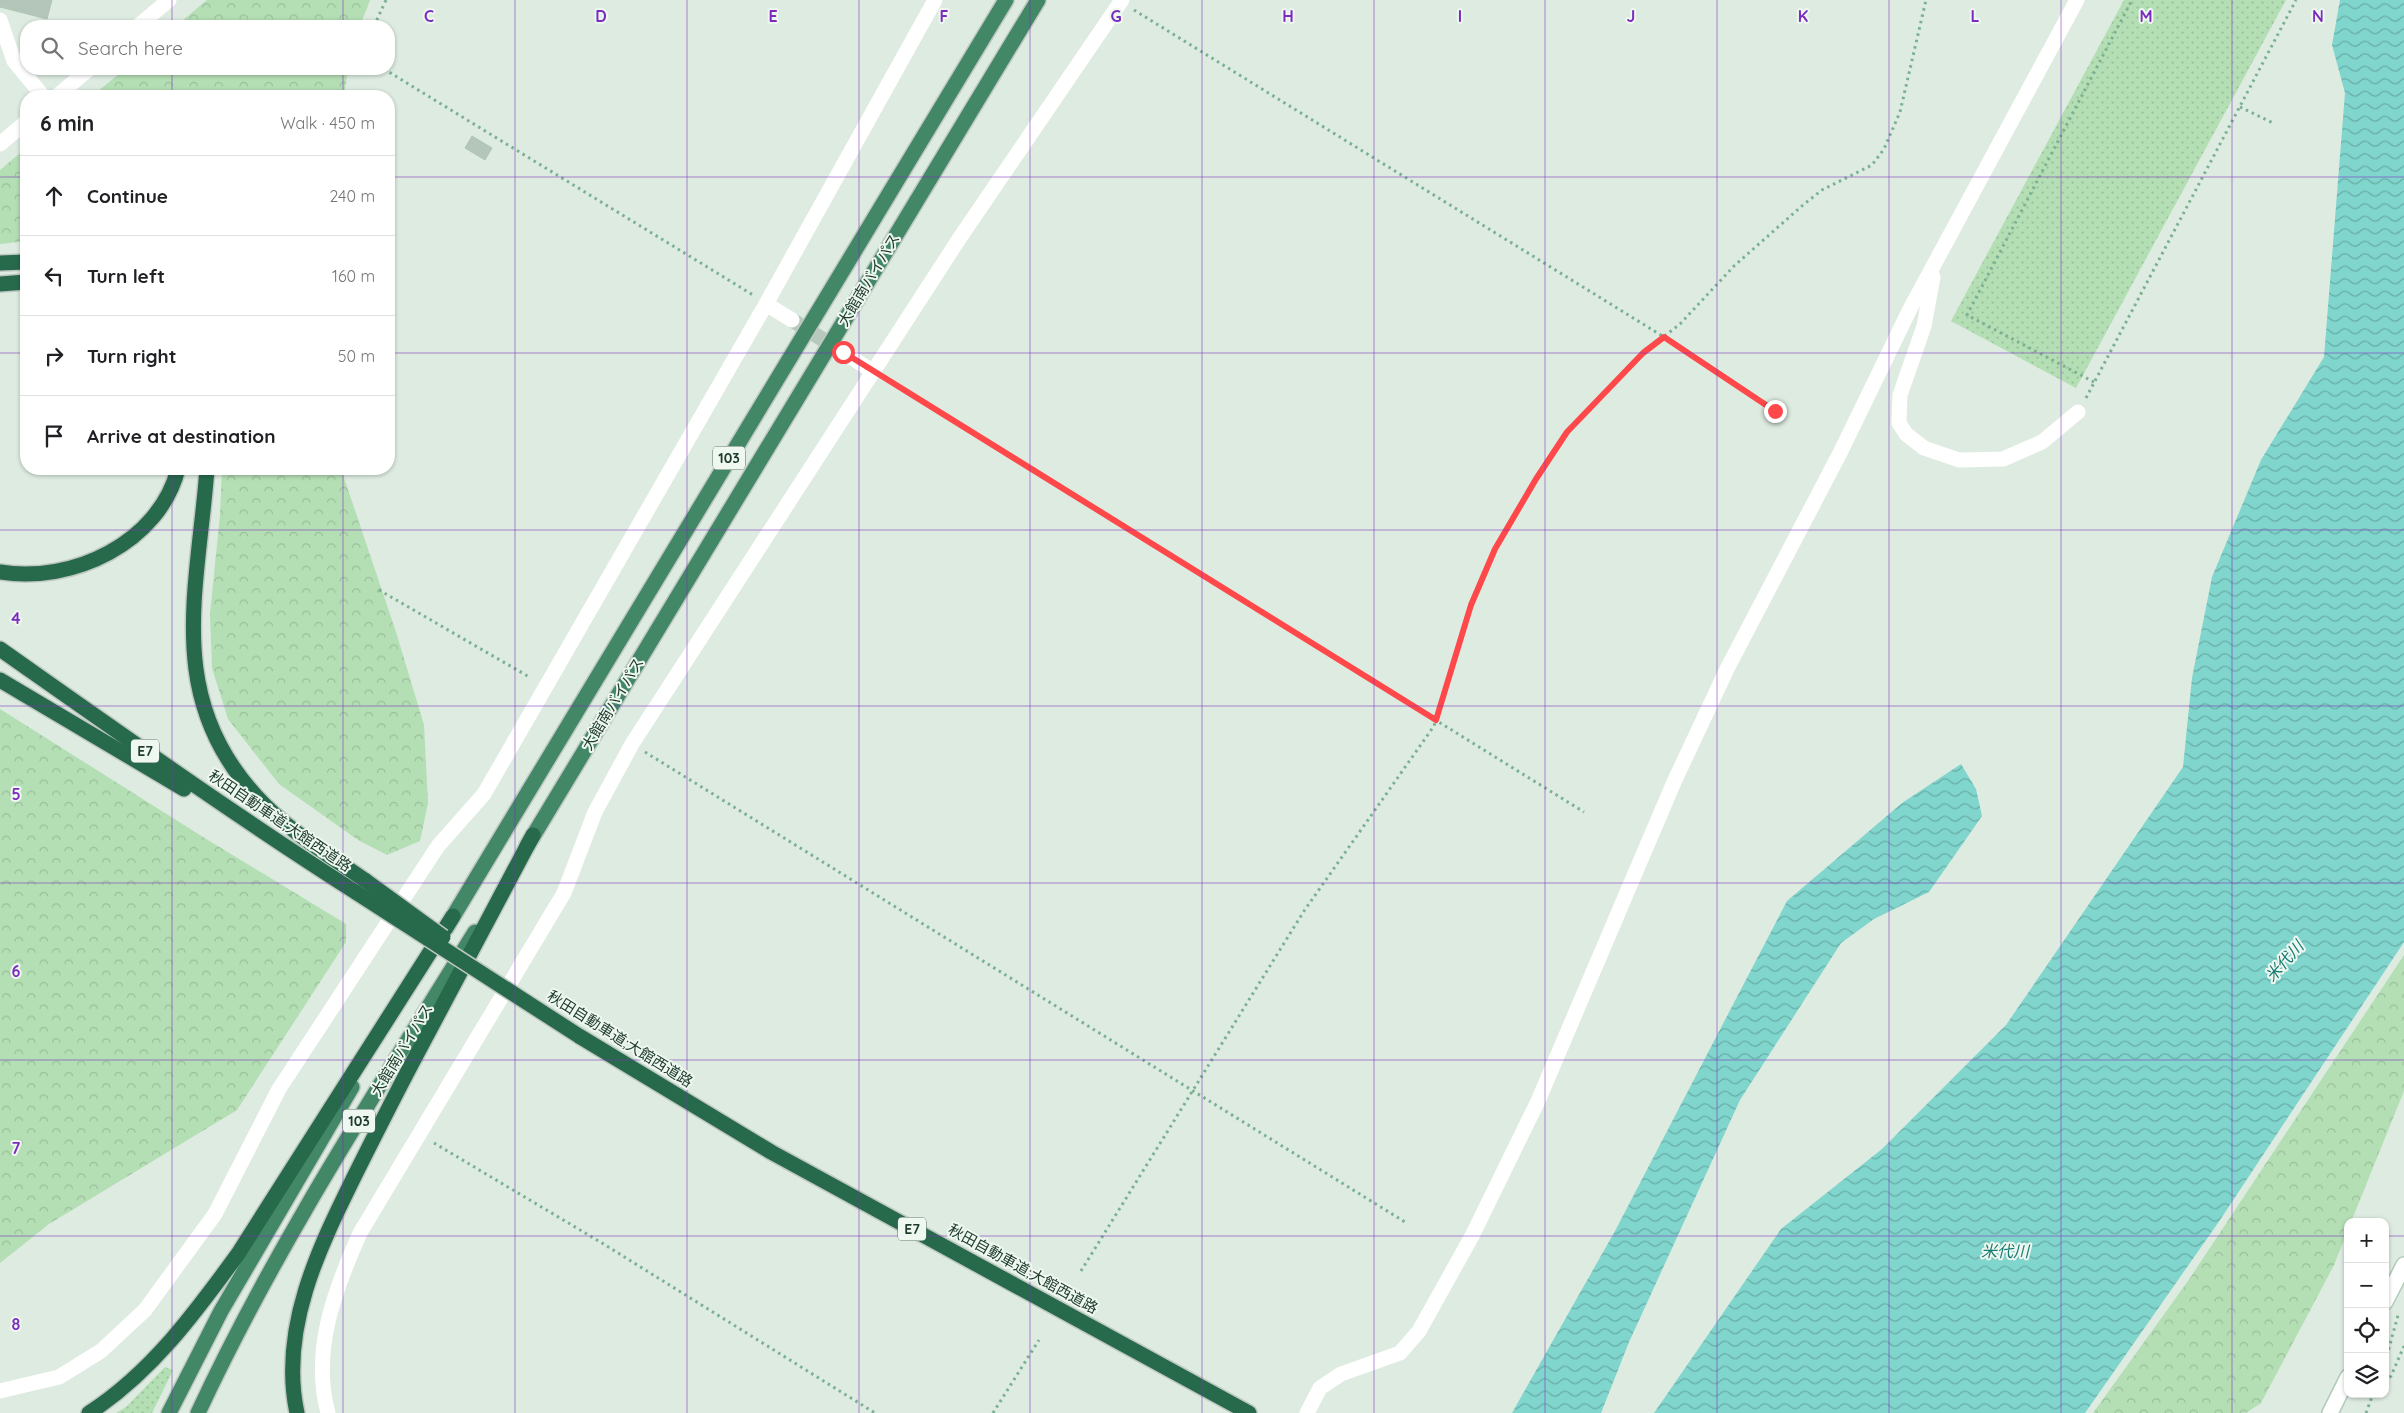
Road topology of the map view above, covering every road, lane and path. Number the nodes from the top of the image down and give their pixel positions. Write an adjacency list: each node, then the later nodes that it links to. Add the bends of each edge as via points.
1 (169, 0): 12 (street)
2 (386, 0): 13 (path)
3 (935, 0): 29 (street)
4 (1006, 0): 49 (highway, 大館南バイパス / 103)
5 (1038, 0): 46 (highway, 大館南バイパス / 103)
6 (1926, 0): 31 (path, via 1900,112 1884,149 1872,164 1822,190 1803,205 1734,266)
7 (2076, 0): 26 (street)
8 (2132, 0): 20 (path, via 1967,315 2094,382)
9 (2296, 0): 20 (path)
10 (1120, 1): 31 (path); 33 (street)
11 (0, 20): 14 (street, via 14,61)
12 (145, 20)
13 (377, 20)
14 (20, 68)
15 (26, 75): 18 (street)
16 (82, 75): 19 (street)
17 (394, 75): 29 (path)
18 (38, 90)
19 (64, 90)
20 (2240, 107): 21 (path)
21 (2275, 124)
22 (20, 127): 23 (street)
23 (0, 144)
24 (20, 262): 25 (highway)
25 (0, 263)
26 (1935, 263): 35 (street, via 1924,326 1900,395 1899,423 1906,434 1924,448 1959,460 2003,460 2042,442); 72 (street, via 1723,678 1674,782 1538,1102 1472,1236 1419,1331 1400,1353 1341,1374 1320,1388)
27 (20, 282): 28 (highway)
28 (0, 284)
29 (766, 304): 30 (street); 42 (street)
30 (792, 320)
31 (1664, 337): 34 (path); 43 (path, via 1643,353 1567,432 1536,479 1495,549 1471,605)
32 (843, 352): 33 (street)
33 (872, 371): 43 (path); 44 (street)
34 (1775, 411)
35 (2078, 412)
36 (175, 475): 38 (highway, via 164,501 149,523 107,554 57,572)
37 (206, 475): 48 (highway, via 193,628 198,689 208,719 224,753 256,797)
38 (0, 572)
39 (379, 590): 42 (path)
40 (0, 649): 47 (highway, 秋田自動車道;大館西道路 / E7)
41 (0, 680): 47 (highway)
42 (544, 686): 62 (street, via 484,794 438,846 279,1089 215,1214 146,1310 101,1351 59,1377)
43 (1436, 720): 45 (path); 50 (path, via 1428,736 1304,911)
44 (632, 744): 50 (path); 51 (street, via 595,812 564,893)
45 (1584, 812)
46 (533, 835): 66 (highway, 大館南バイパス / 103, via 329,1169 268,1277); 67 (highway, via 383,1118 330,1226 302,1304 294,1338)
47 (291, 851): 48 (highway, 秋田自動車道;大館西道路 / E7)
48 (362, 887): 71 (highway, 秋田自動車道;大館西道路 / E7, bridge, via 579,1036 771,1152)
49 (452, 916): 64 (highway, via 210,1292 140,1373); 65 (highway, 大館南バイパス / 103, via 221,1311)
50 (1193, 1090): 52 (path); 54 (path)
51 (418, 1133): 68 (street, via 360,1233 338,1283 322,1359 322,1393); 69 (path)
52 (1405, 1222)
53 (2404, 1265): 55 (street)
54 (1081, 1271)
55 (2389, 1294)
56 (2402, 1303): 59 (path)
57 (1039, 1340): 70 (path)
58 (2404, 1346): 60 (path)
59 (2388, 1353)
60 (2389, 1378)
61 (2344, 1385): 73 (street)
62 (0, 1391)
63 (2372, 1398): 74 (path)
64 (89, 1413)
65 (170, 1413)
66 (198, 1413)
67 (297, 1413)
68 (328, 1413)
69 (875, 1413)
70 (993, 1413)
71 (1249, 1413)
72 (1307, 1413)
73 (2330, 1413)
74 (2366, 1413)

